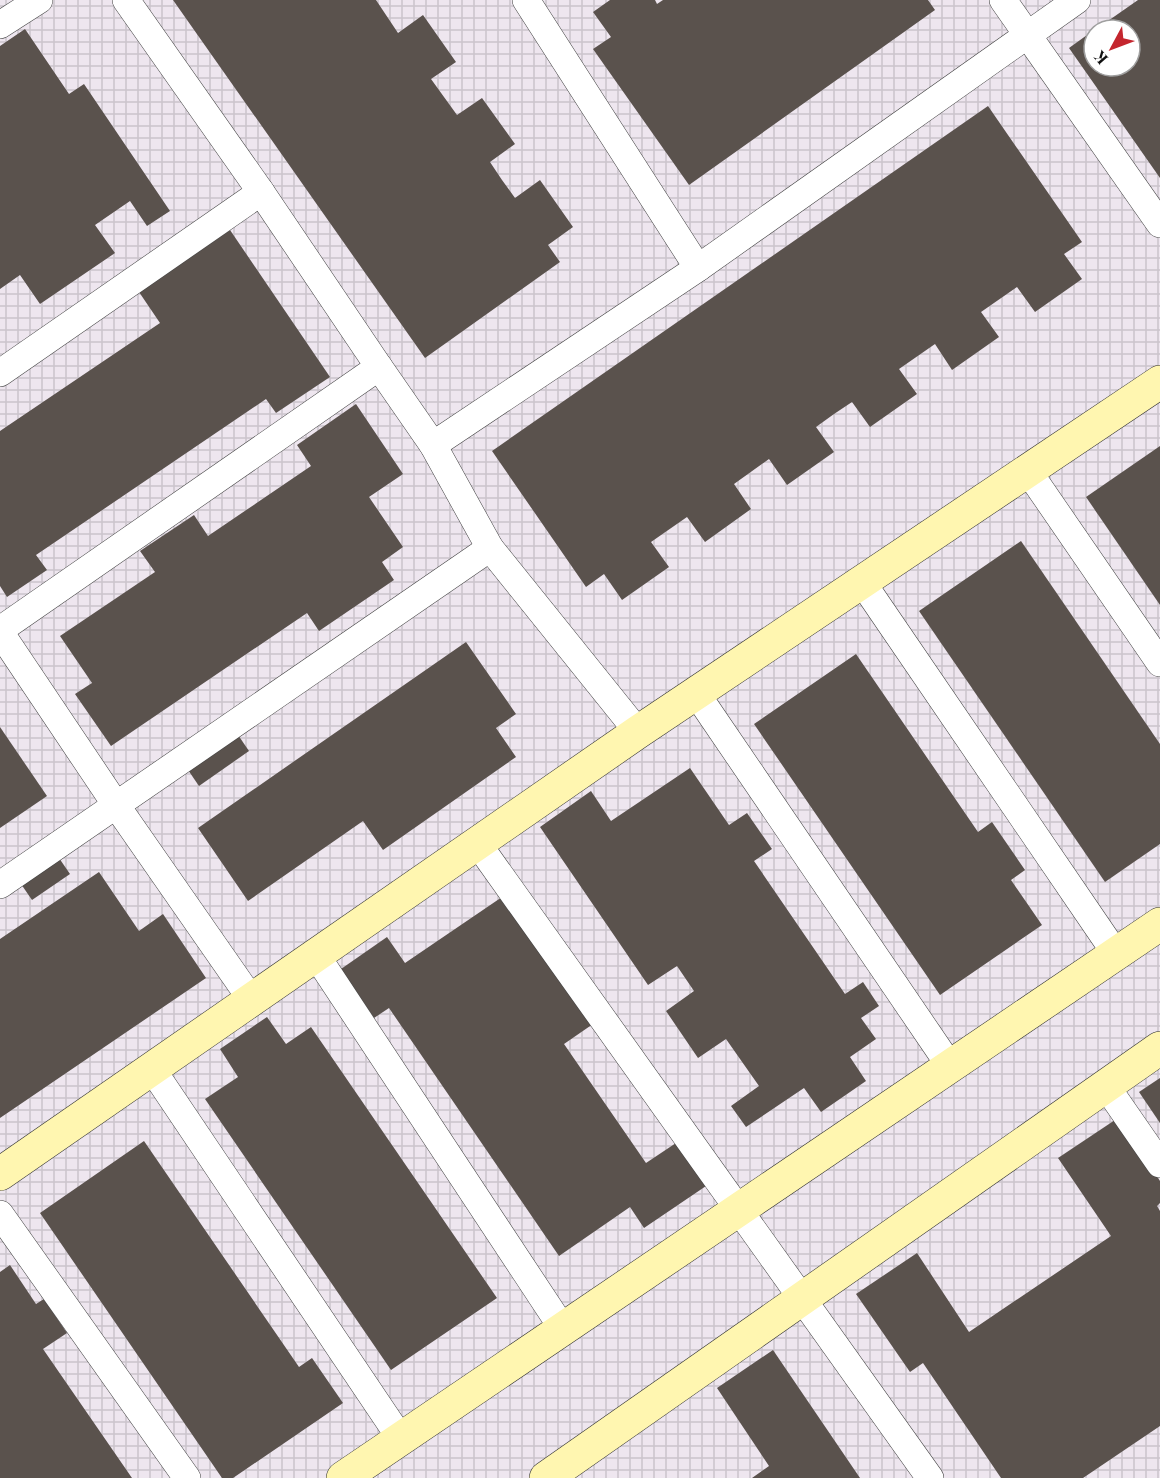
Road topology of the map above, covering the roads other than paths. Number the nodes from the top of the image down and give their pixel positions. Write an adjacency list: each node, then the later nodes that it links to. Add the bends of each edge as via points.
1 (39, 0): 6 (street)
2 (126, 0): 8 (street)
3 (526, 0): 10 (street)
4 (1003, 0): 7 (street)
5 (1077, 0): 7 (street)
6 (0, 26)
7 (1028, 35): 9 (street); 10 (street)
8 (261, 192): 11 (street); 12 (street)
9 (1160, 224)
10 (698, 268): 14 (street)
11 (379, 366): 14 (street); 18 (street)
12 (0, 374)
13 (1160, 382): 15 (street)
14 (433, 445): 16 (street)
15 (1028, 471): 17 (street); 19 (street)
16 (490, 548): 21 (street); 22 (street)
17 (862, 582): 20 (street); 26 (street)
18 (0, 631): 22 (street)
19 (1160, 663)
20 (696, 693): 21 (street); 30 (street)
21 (638, 732): 23 (street)
22 (117, 805): 24 (street); 28 (street)
23 (478, 844): 27 (street); 35 (street)
24 (0, 885)
25 (1160, 924): 26 (street)
26 (1116, 954): 30 (street)
27 (316, 955): 28 (street); 38 (street)
28 (251, 999): 31 (street)
29 (1160, 1048): 32 (street)
30 (950, 1066): 35 (street)
31 (152, 1069): 34 (street); 39 (street)
32 (1106, 1086): 33 (street); 37 (street)
33 (1160, 1164)
34 (0, 1174)
35 (739, 1210): 37 (street); 38 (street)
36 (0, 1214): 40 (street)
37 (802, 1299): 42 (street); 43 (street)
38 (563, 1329): 39 (street)
39 (400, 1439): 41 (street)
40 (187, 1478)
41 (343, 1478)
42 (546, 1478)
43 (930, 1478)

